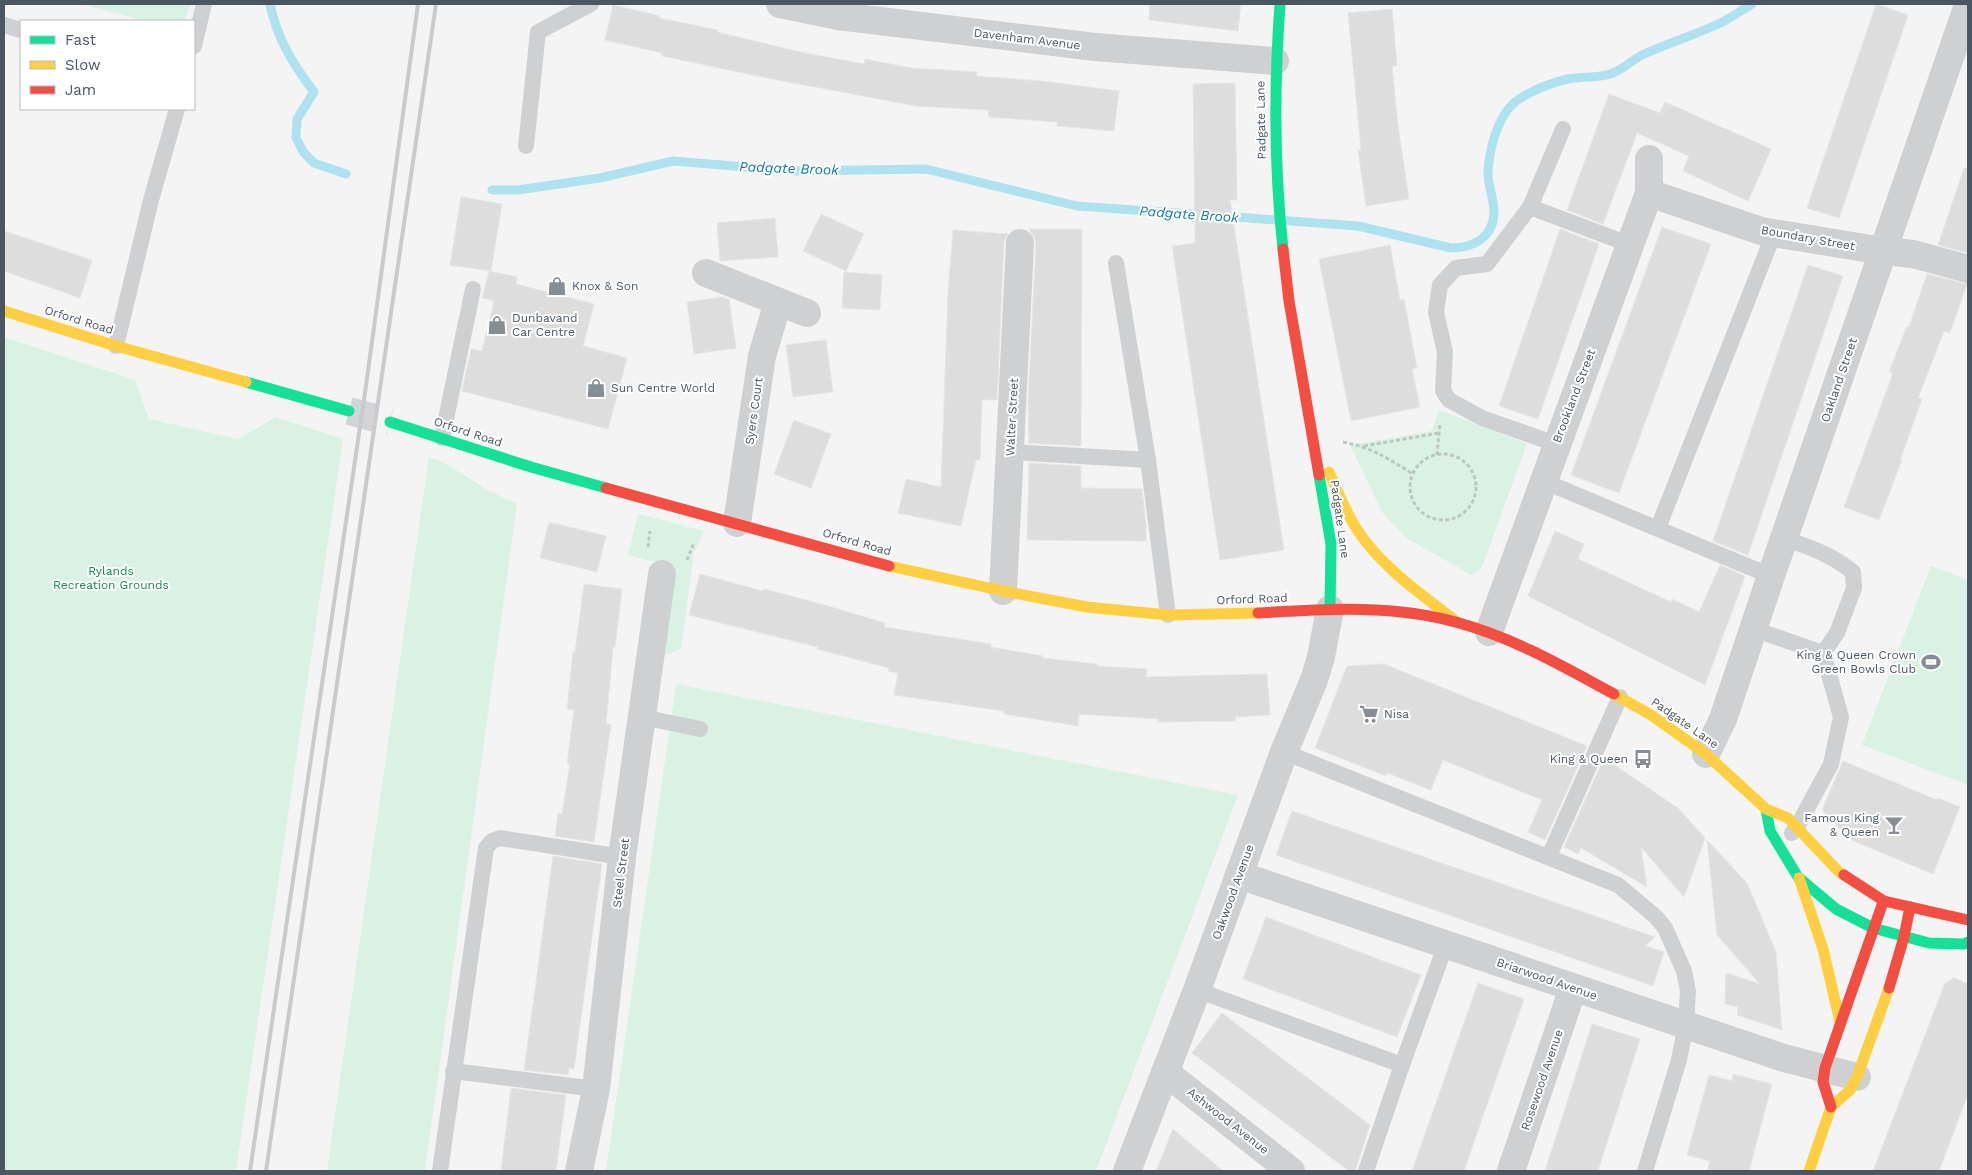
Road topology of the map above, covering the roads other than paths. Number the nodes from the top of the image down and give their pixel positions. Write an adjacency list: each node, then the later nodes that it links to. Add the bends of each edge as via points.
1 (204, 4): 8 (lane)
2 (591, 4): 12 (lane, via 538,32)
3 (780, 4): 9 (street, Davenham Avenue, via 838,16 1095,47)
4 (1280, 4): 9 (main road, Padgate Lane)
5 (1968, 5): 19 (street, Oakland Street)
6 (4, 25): 7 (lane)
7 (20, 30)
8 (195, 42)
9 (1275, 61): 30 (main road, Padgate Lane, via 1275,154 1281,231 1295,342)
10 (177, 110): 27 (lane)
11 (1563, 129): 15 (lane)
12 (526, 146)
13 (1650, 158): 14 (street, Brookland Street)
14 (1649, 192): 16 (street, Boundary Street); 18 (street, Brookland Street)
15 (1530, 206): 18 (lane); 32 (lane, via 1487,264 1456,268 1440,285 1436,312 1445,352 1443,391 1449,400 1482,418)
16 (1774, 234): 19 (street, Boundary Street); 37 (lane)
17 (1020, 244): 33 (street, Walter Street)
18 (1631, 245): 32 (street, Brookland Street)
19 (1883, 251): 21 (street, Boundary Street, via 1913,254); 38 (street, Oakland Street)
20 (1116, 263): 34 (lane)
21 (1968, 269)
22 (706, 273): 24 (street)
23 (473, 289): 31 (lane)
24 (778, 302): 26 (street); 36 (street, Syers Court, via 762,356)
25 (4, 311): 27 (main road, Orford Road)
26 (807, 313)
27 (116, 346): 28 (main road, Orford Road)
28 (349, 411)
29 (390, 422): 31 (main road, Orford Road)
30 (1313, 436): 42 (main road, Padgate Lane, via 1332,549); 44 (main road, via 1346,510 1368,544 1412,586)
31 (442, 438): 36 (main road, Orford Road, via 531,467)
32 (1556, 444): 35 (street, Brookland Street)
33 (1011, 452): 34 (lane); 41 (street, Walter Street)
34 (1148, 460): 43 (lane)
35 (1543, 481): 37 (lane); 46 (street, Brookland Street)
36 (737, 523): 41 (main road, Orford Road, via 894,567)
37 (1658, 528): 40 (lane)
38 (1785, 539): 40 (street, Oakland Street); 47 (lane, via 1818,550 1853,572 1854,588 1837,633)
39 (662, 574): 49 (street, Steel Street)
40 (1771, 576): 45 (street, Oakland Street)
41 (1003, 592): 43 (main road, Orford Road, via 1087,608)
42 (1330, 609): 43 (main road, Orford Road); 44 (main road, Padgate Lane, via 1395,612); 51 (street, Oakwood Avenue, via 1314,680)
43 (1168, 615)
44 (1457, 622): 46 (main road, Padgate Lane)
45 (1753, 629): 47 (lane); 52 (street, Oakland Street, via 1723,719)
46 (1489, 632): 48 (main road, Padgate Lane, via 1552,660)
47 (1823, 653): 54 (lane, via 1841,718 1831,764)
48 (1620, 697): 52 (main road, Padgate Lane); 57 (lane)
49 (642, 717): 50 (lane); 56 (street, Steel Street)
50 (700, 729)
51 (1284, 752): 57 (lane); 58 (street, Oakwood Avenue)
52 (1706, 754): 53 (main road, Padgate Lane)
53 (1766, 809): 54 (main road, Padgate Lane, via 1788,818); 55 (main road, via 1770,831)
54 (1797, 827): 55 (lane); 60 (main road, Padgate Lane, via 1839,872)
55 (1779, 848): 59 (main road)
56 (622, 856): 73 (lane, via 500,838 486,848); 76 (street, Steel Street)
57 (1549, 856): 70 (lane, via 1618,885 1665,928 1684,971 1688,991)
58 (1240, 875): 66 (street, Briarwood Avenue); 68 (street, Oakwood Avenue)
59 (1798, 877): 63 (main road, via 1836,909); 69 (main road, via 1815,922)
60 (1884, 901): 61 (main road, Padgate Lane); 63 (main road)
61 (1910, 907): 62 (main road, Padgate Lane); 64 (main road)
62 (1963, 913): 64 (street)
63 (1872, 928): 64 (main road); 69 (main road)
64 (1916, 940): 65 (main road); 75 (main road, via 1884,1004)
65 (1968, 942)
66 (1446, 944): 67 (street, Briarwood Avenue); 71 (lane)
67 (1573, 988): 70 (street, Briarwood Avenue); 83 (street, Rosewood Avenue)
68 (1196, 990): 71 (lane); 74 (street, Oakwood Avenue)
69 (1840, 1022): 72 (main road)
70 (1686, 1024): 72 (street, Briarwood Avenue, via 1784,1058); 84 (lane, via 1679,1060)
71 (1402, 1065): 82 (lane)
72 (1825, 1068): 75 (street, Briarwood Avenue); 77 (main road, via 1822,1082)
73 (453, 1071): 76 (lane); 78 (lane)
74 (1165, 1072): 80 (street, Oakwood Avenue); 81 (street, Ashwood Avenue)
75 (1857, 1077): 77 (main road, via 1850,1090)
76 (596, 1089): 79 (street, Steel Street)
77 (1831, 1107): 85 (main road)
78 (440, 1171)
79 (579, 1171)
80 (1127, 1171)
81 (1291, 1171)
82 (1366, 1171)
83 (1511, 1171)
84 (1645, 1171)
85 (1809, 1171)

